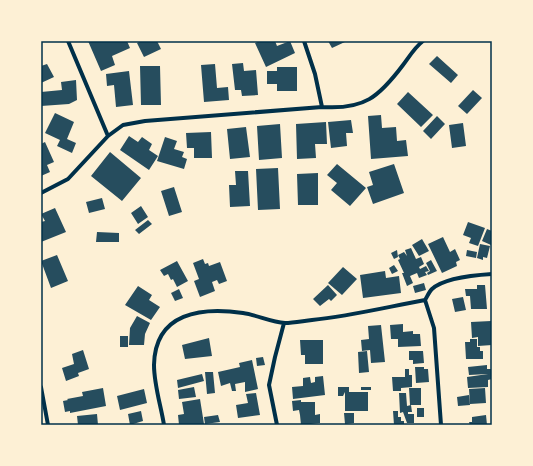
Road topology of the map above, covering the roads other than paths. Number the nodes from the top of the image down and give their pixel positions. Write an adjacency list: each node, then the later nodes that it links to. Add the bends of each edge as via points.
1 (68, 41): 5 (street)
2 (304, 41): 4 (street)
3 (423, 41): 4 (street, via 389,83 373,98 341,108)
4 (322, 107): 5 (street, via 145,121 123,125)
5 (108, 136): 6 (street, via 68,179)
6 (41, 193)
7 (492, 274): 8 (street, via 465,277 444,283 432,289)
8 (425, 300): 9 (street, via 332,318); 14 (street, via 434,328)
9 (284, 323): 12 (street, via 245,313 217,310 191,313 176,321 161,338 155,359); 13 (street, via 269,385)
10 (41, 387): 11 (street)
11 (48, 425)
12 (164, 425)
13 (277, 425)
14 (441, 425)

